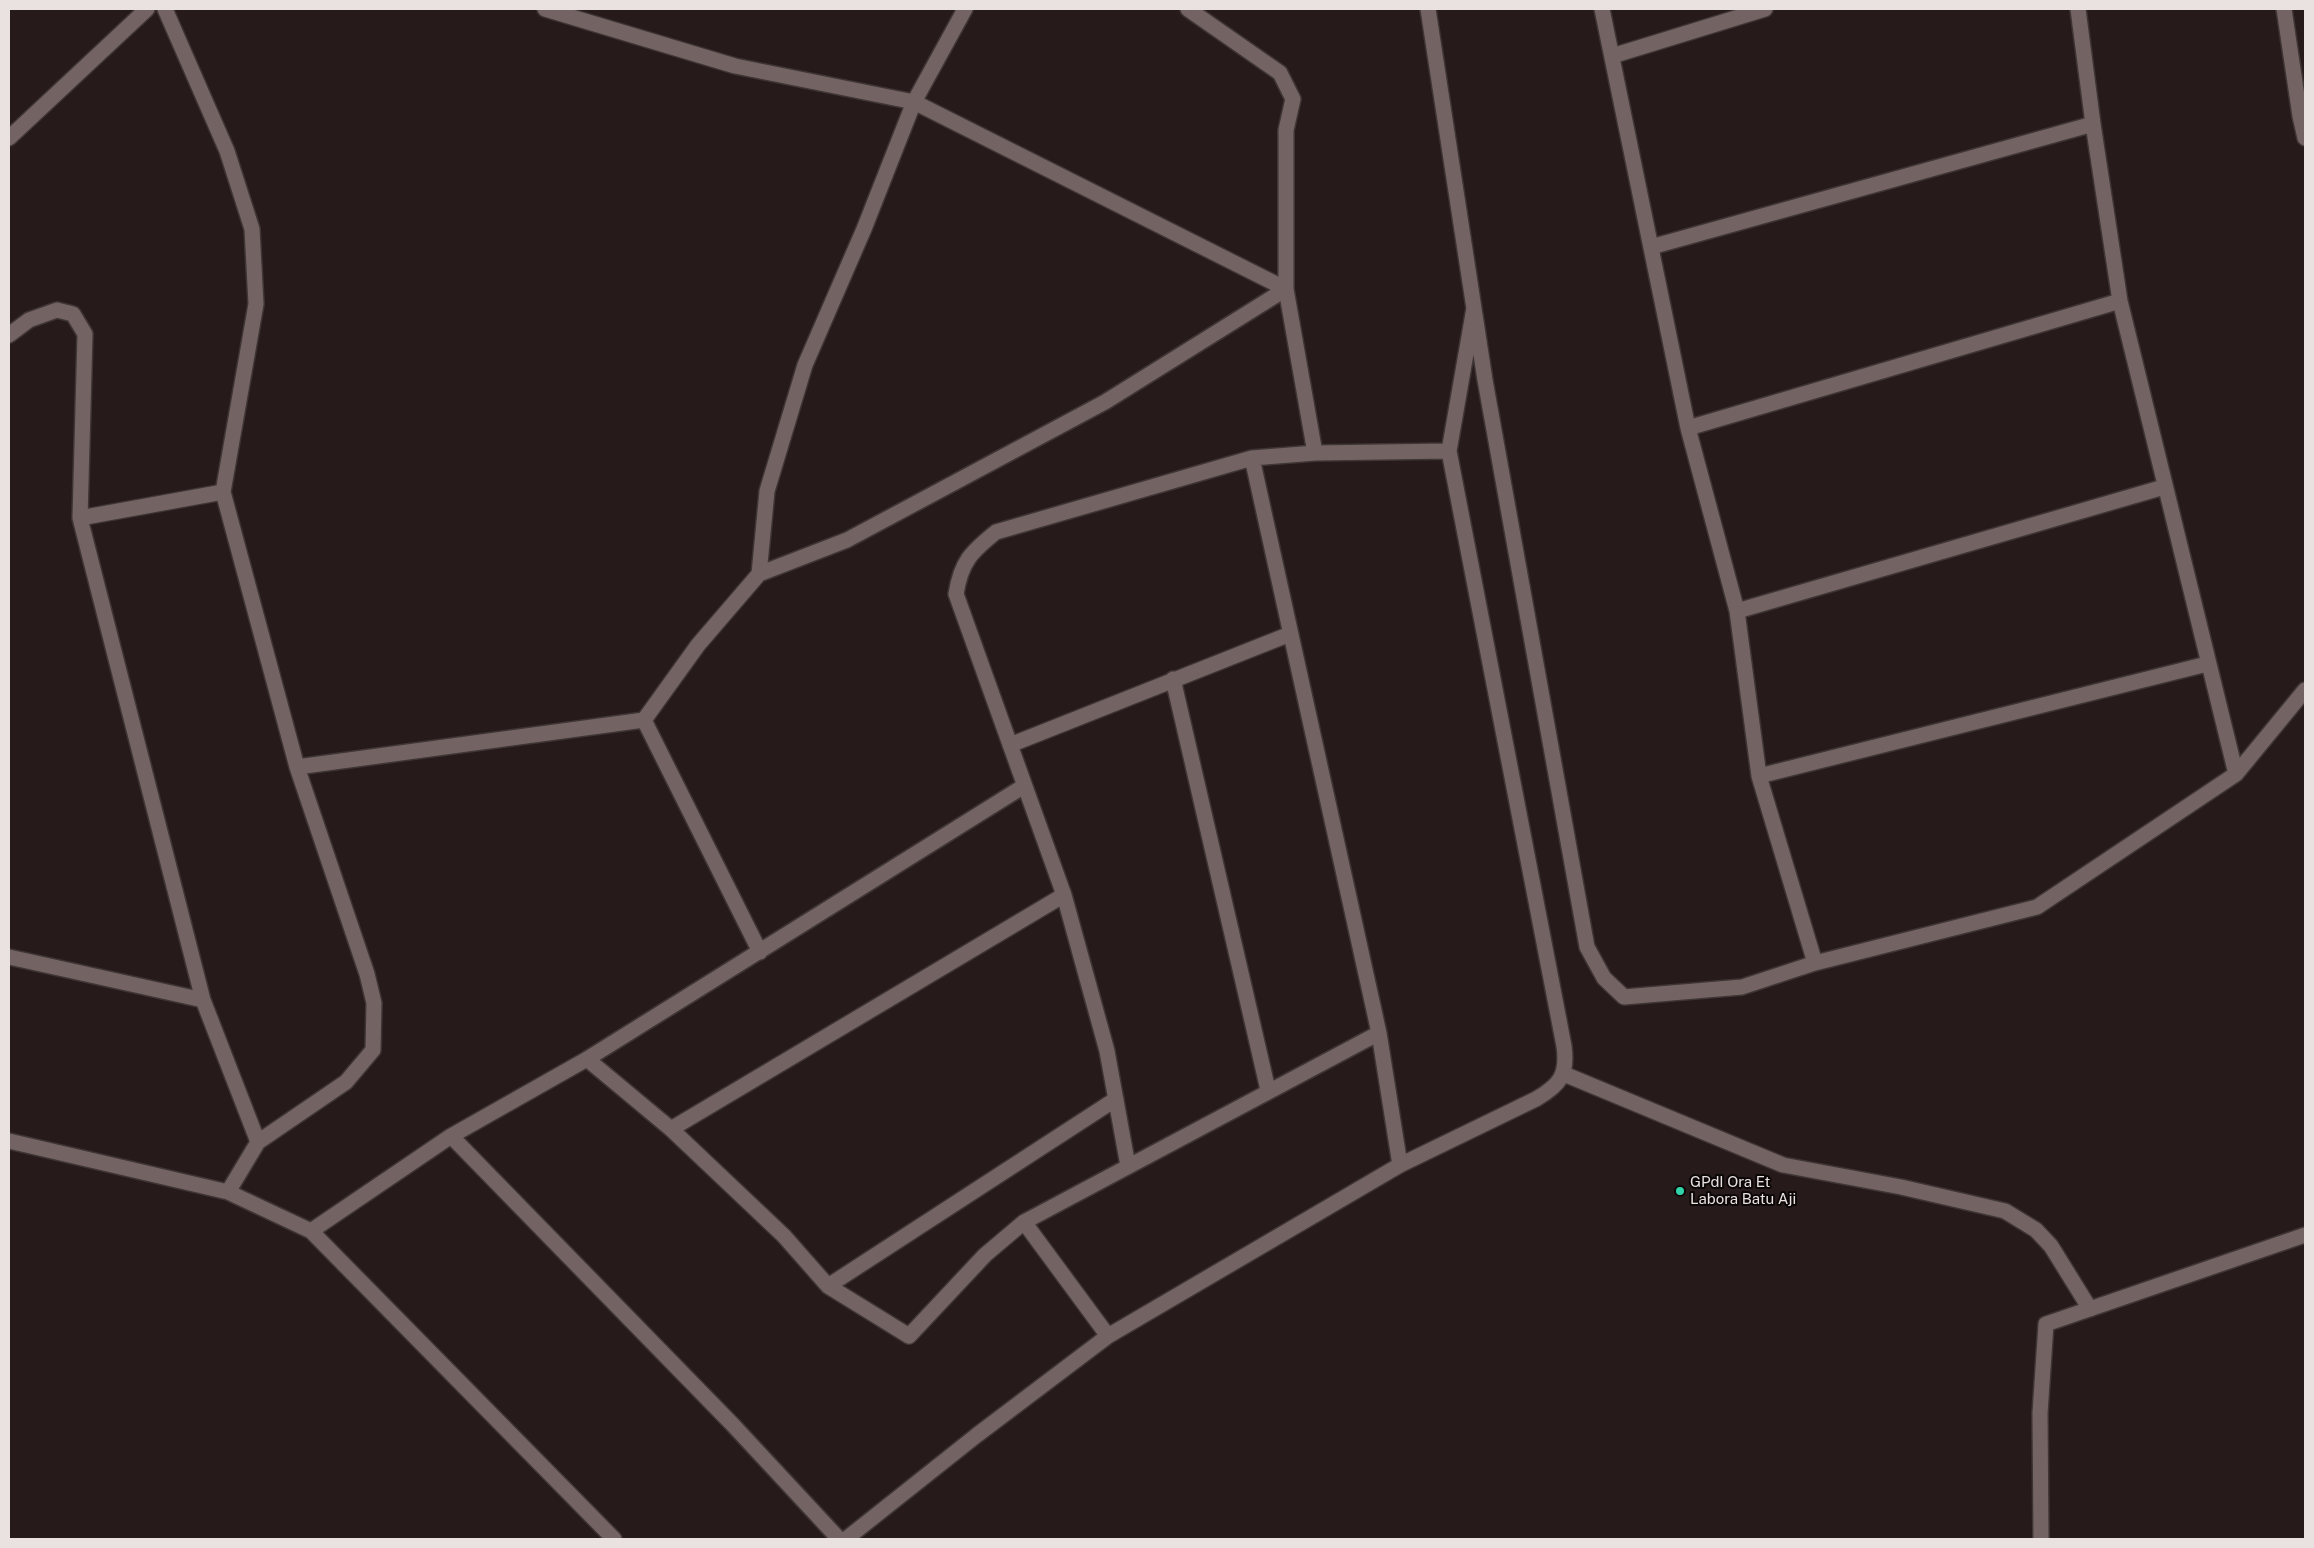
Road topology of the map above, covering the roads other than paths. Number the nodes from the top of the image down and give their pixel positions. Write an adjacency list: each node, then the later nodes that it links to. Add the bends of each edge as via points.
1 (147, 9): 15 (street)
2 (165, 9): 27 (street, via 227,152 252,228 256,304)
3 (545, 9): 12 (street, via 735,66)
4 (965, 9): 12 (street)
5 (1188, 9): 18 (street, via 1280,73 1293,98 1286,130)
6 (1428, 9): 20 (street)
7 (1602, 9): 11 (street)
8 (1765, 9): 11 (street)
9 (2078, 9): 14 (street)
10 (2284, 9): 13 (street)
11 (1612, 56): 17 (street)
12 (914, 102): 18 (street); 29 (street, via 805,365 767,491)
13 (2302, 117): 16 (street)
14 (2093, 124): 17 (street); 19 (street)
15 (9, 138)
16 (2305, 138)
17 (1651, 247): 22 (street)
18 (1286, 289): 24 (street); 29 (street, via 1105,402 847,540)
19 (2120, 301): 22 (street); 26 (street)
20 (1474, 308): 23 (street); 44 (street, via 1587,947 1604,978 1624,998 1742,987)
21 (9, 334): 28 (street, via 29,320 58,310 73,314 85,334)
22 (1688, 428): 30 (street)
23 (1450, 451): 24 (street); 48 (street, via 1564,1046)
24 (1315, 453): 25 (street)
25 (1252, 458): 31 (street); 36 (street, via 996,532 975,549 965,562 956,594)
26 (2164, 487): 30 (street); 32 (street)
27 (223, 492): 28 (street); 37 (street)
28 (80, 518): 45 (street)
29 (758, 574): 35 (street, via 698,645)
30 (1738, 611): 39 (street)
31 (1290, 634): 33 (street); 46 (street)
32 (2207, 664): 38 (street); 39 (street)
33 (1173, 679): 36 (street); 49 (street)
34 (2305, 690): 38 (street)
35 (644, 720): 37 (street); 42 (street)
36 (1010, 745): 40 (street)
37 (297, 767): 54 (street, via 374,1003 373,1050 346,1082)
38 (2236, 774): 44 (street, via 2037,907)
39 (1759, 776): 44 (street)
40 (1024, 786): 41 (street); 42 (street)
41 (1064, 894): 50 (street, via 1107,1051); 51 (street)
42 (760, 952): 47 (street)
43 (9, 957): 45 (street)
44 (1815, 963)
45 (203, 1000): 54 (street)
46 (1379, 1032): 49 (street); 55 (street)
47 (587, 1059): 51 (street); 52 (street)
48 (1564, 1074): 55 (street, via 1552,1089 1536,1098); 62 (street, via 1783,1166 1901,1187 2005,1211 2036,1230 2051,1246)
49 (1268, 1090): 56 (street)
50 (1116, 1099): 56 (street); 61 (street)
51 (670, 1129): 61 (street, via 784,1236)
52 (451, 1136): 59 (street); 65 (street)
53 (9, 1141): 57 (street)
54 (258, 1142): 57 (street)
55 (1400, 1165): 63 (street)
56 (1128, 1166): 58 (street)
57 (228, 1192): 59 (street)
58 (1024, 1222): 61 (street, via 985,1255 909,1336); 63 (street)
59 (311, 1231): 64 (street)
60 (2305, 1235): 62 (street)
61 (828, 1286)
62 (2090, 1308): 67 (street, via 2046,1324 2040,1412)
63 (1108, 1336): 66 (street)
64 (614, 1539)
65 (839, 1539)
66 (846, 1539)
67 (2041, 1539)

